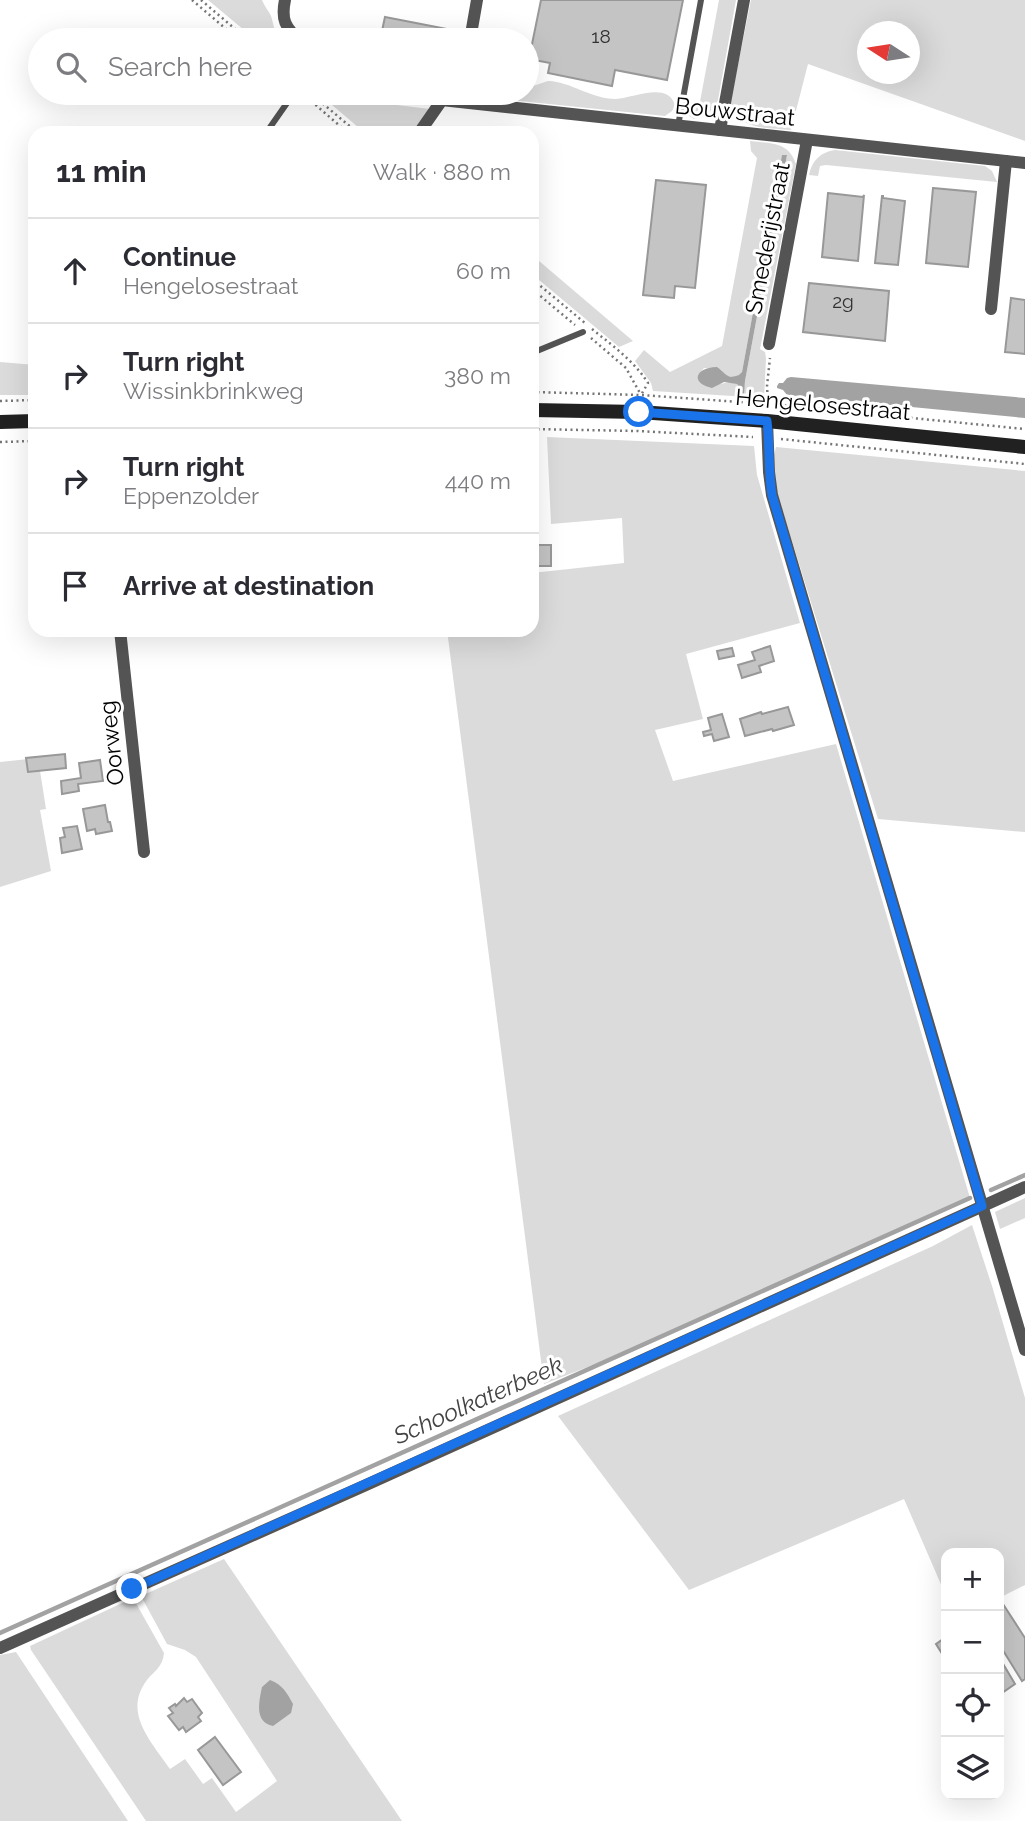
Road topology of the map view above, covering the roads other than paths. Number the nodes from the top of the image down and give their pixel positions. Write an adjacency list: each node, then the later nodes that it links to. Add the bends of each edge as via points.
1 (285, 0): 5 (street, via 282,12)
2 (477, 0): 6 (street)
3 (701, 0): 12 (lane)
4 (744, 0): 13 (street)
5 (288, 28)
6 (472, 28)
7 (286, 105): 10 (lane)
8 (439, 105): 11 (street)
9 (520, 105): 12 (street, Bouwstraat)
10 (271, 126)
11 (424, 126)
12 (678, 126): 13 (street, Bouwstraat)
13 (720, 130): 14 (street, Bouwstraat)
14 (807, 140): 15 (street, Bouwstraat); 19 (street, Smederijstraat)
15 (1006, 161): 16 (street, Bouwstraat); 17 (street)
16 (1025, 163)
17 (991, 309)
18 (583, 332): 20 (lane)
19 (769, 344)
20 (539, 350)
21 (539, 410): 23 (main road, Hengelosestraat)
22 (28, 421): 24 (main road)
23 (767, 421): 25 (main road, Hengelosestraat); 29 (street, via 772,495)
24 (0, 422)
25 (1025, 447)
26 (121, 637): 27 (street, Oorweg)
27 (144, 852)
28 (1025, 1187): 29 (street)
29 (982, 1206): 30 (street); 31 (street)
30 (1025, 1350)
31 (0, 1648)

